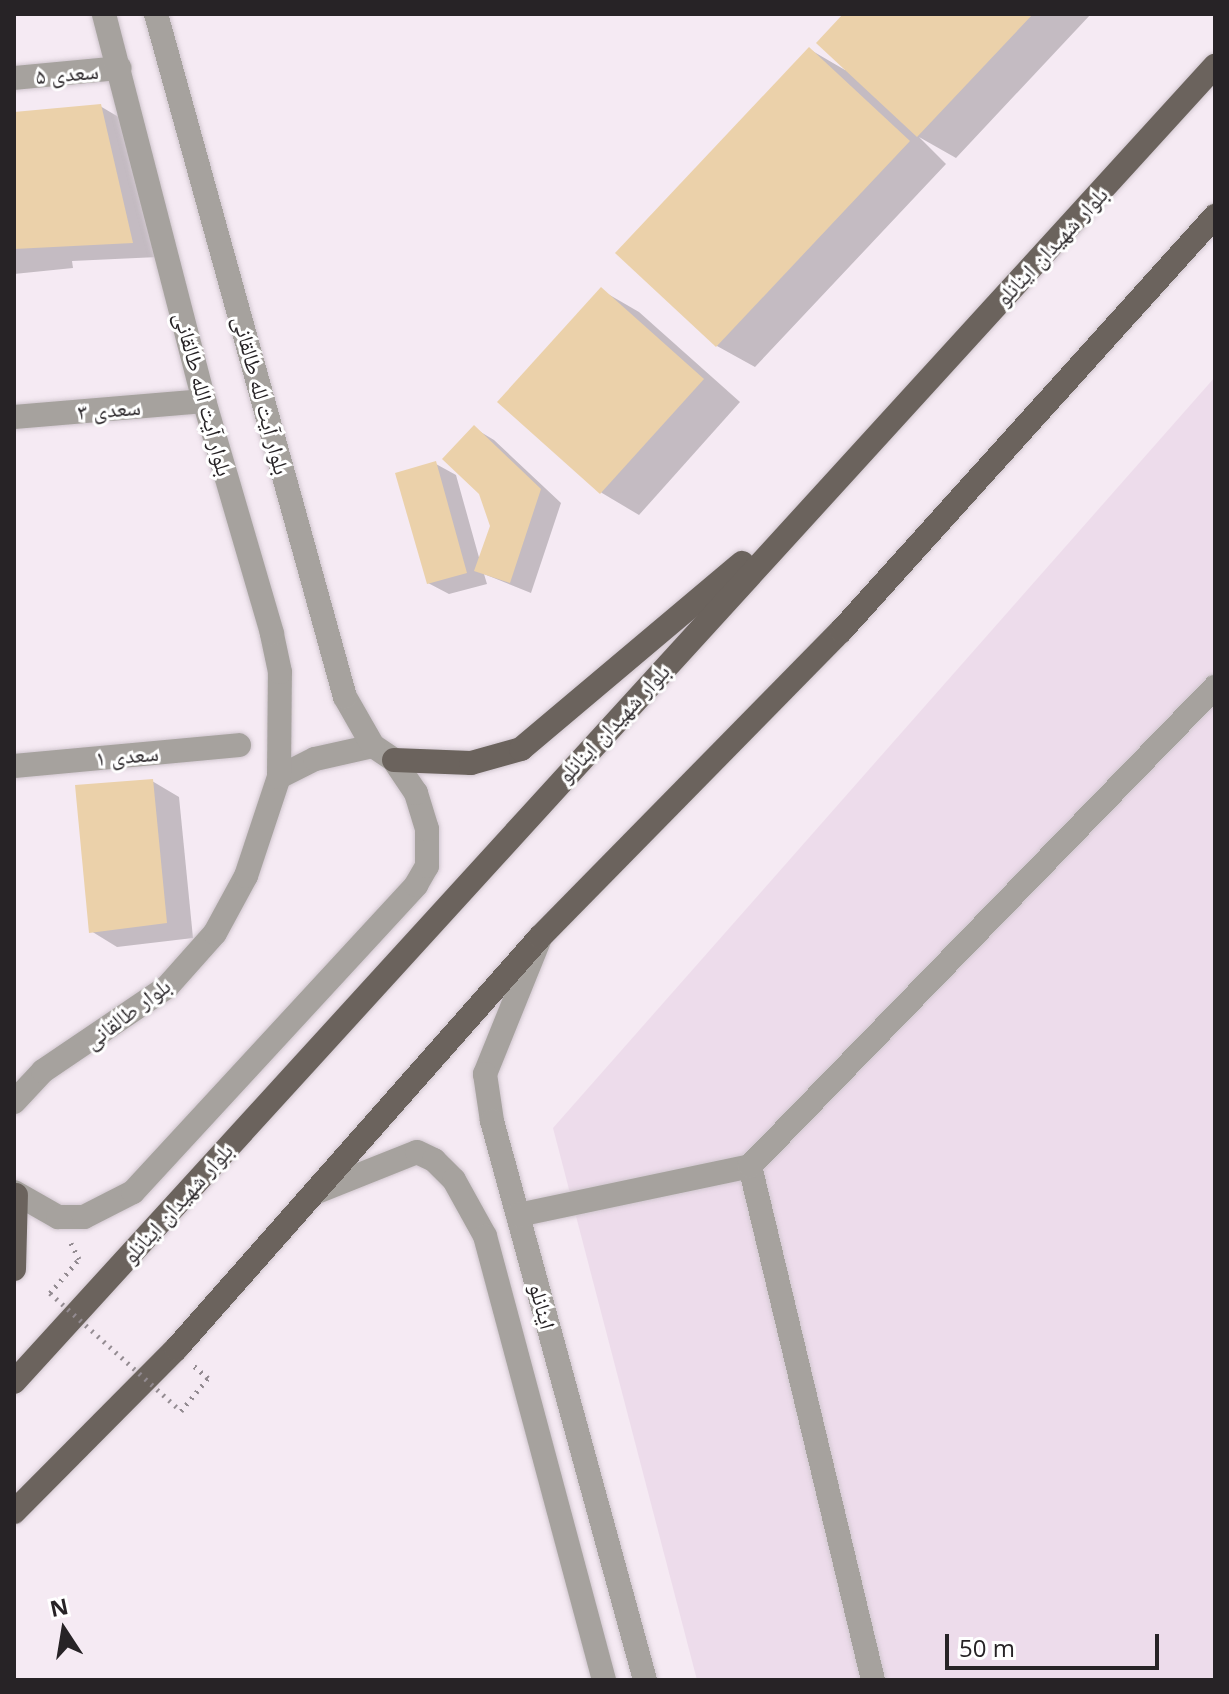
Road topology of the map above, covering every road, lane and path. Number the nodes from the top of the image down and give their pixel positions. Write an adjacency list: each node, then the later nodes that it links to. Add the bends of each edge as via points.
1 (104, 14): 4 (street, بلوار آیت الله طالقانی)
2 (156, 14): 12 (street, بلوار آیت لله طالقانی, via 345,697)
3 (1215, 66): 9 (main road, بلوار شهیدان اینانلو)
4 (120, 68): 5 (street, سعدی ۵); 7 (street, بلوار آیت الله طالقانی)
5 (14, 78)
6 (1215, 216): 16 (main road, via 841,631)
7 (204, 401): 8 (street, سعدی ۳); 15 (street, بلوار آیت الله طالقانی, via 280,672)
8 (14, 417)
9 (832, 485): 13 (main road, via 521,749 471,763); 27 (main road, بلوار شهیدان اینانلو)
10 (1215, 687): 20 (street)
11 (239, 745): 14 (street, سعدی ۱)
12 (373, 746): 13 (street, بلوار آیت لله طالقانی); 15 (street, via 315,759)
13 (394, 760): 22 (street, بلوار شهیدان اینانلو, via 416,793 427,829 427,866 416,885 133,1192 84,1217 58,1217)
14 (14, 766)
15 (279, 777): 17 (street, بلوار طالقانی, via 246,876 215,933 167,987)
16 (540, 937): 21 (main road); 23 (street, اینانلو, via 485,1074)
17 (43, 1071): 18 (street); 19 (street, بلوار طالقانی)
18 (14, 1080)
19 (14, 1102)
20 (750, 1166): 23 (street); 31 (street)
21 (319, 1191): 28 (main road, via 176,1349); 29 (street, via 417,1152 454,1180 485,1236)
22 (15, 1194): 25 (main road)
23 (518, 1215): 30 (street, اینانلو)
24 (79, 1259): 26 (path, bridge, via 50,1293 181,1411)
25 (14, 1269)
26 (208, 1378)
27 (14, 1382)
28 (14, 1512)
29 (604, 1680)
30 (645, 1680)
31 (873, 1680)

